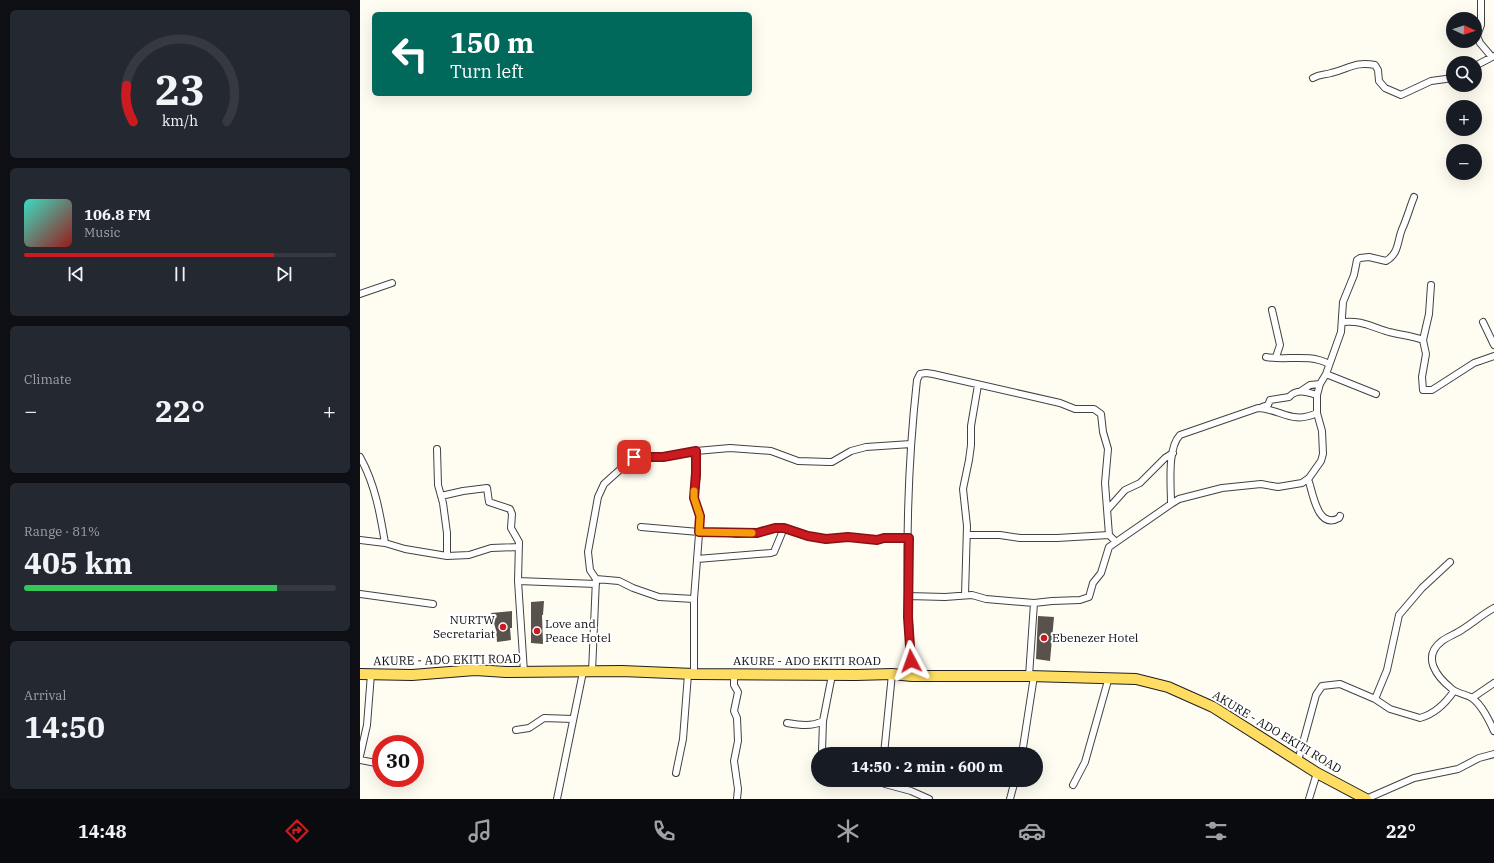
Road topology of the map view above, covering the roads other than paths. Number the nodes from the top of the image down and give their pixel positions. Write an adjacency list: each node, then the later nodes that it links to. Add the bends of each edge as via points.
1 (1481, 0): 2 (street, via 1481,25 1477,36)
2 (1492, 56): 3 (street)
3 (1482, 62)
4 (1313, 78): 5 (street, via 1357,63 1367,63 1375,65 1379,81 1385,88 1401,95 1431,81)
5 (1446, 79)
6 (1414, 197): 11 (street, via 1398,247 1389,259 1386,261 1364,257 1357,260 1343,302)
7 (392, 283): 9 (street)
8 (1432, 285): 13 (street)
9 (360, 294)
10 (1272, 310): 17 (street, via 1280,345)
11 (1343, 322): 13 (street, via 1365,323 1388,332); 18 (street)
12 (1483, 322): 14 (street)
13 (1423, 340): 15 (street, via 1426,354 1422,377 1423,390 1427,392 1474,363)
14 (1494, 345)
15 (1494, 356)
16 (1266, 357): 17 (street)
17 (1276, 357): 18 (street, via 1314,359)
18 (1329, 364): 19 (street)
19 (1326, 374): 20 (street); 23 (street)
20 (1320, 384): 22 (street, via 1310,385); 24 (street)
21 (978, 385): 27 (street, via 933,374 920,374 917,380); 35 (street, via 1060,403 1075,409 1090,408 1099,412 1108,449); 40 (street, via 971,426 970,460 963,490 967,512)
22 (1301, 390): 24 (street); 25 (street, via 1289,397 1270,400 1268,405)
23 (1376, 394)
24 (1317, 395): 26 (street)
25 (1258, 408): 26 (street, via 1269,409 1290,417 1311,416); 30 (street, via 1180,435)
26 (1317, 413): 32 (street, via 1322,431 1323,454)
27 (911, 444): 29 (street, via 851,450 832,462 798,461 764,450 730,448); 42 (street)
28 (437, 449): 33 (street, via 438,485)
29 (696, 451): 39 (street, via 694,498 700,516); 51 (street, via 663,457 634,457 604,484 596,505 588,552 590,570)
30 (1172, 454): 34 (street); 35 (street, via 1140,483 1125,490)
31 (360, 457): 45 (street, via 374,489)
32 (1307, 480): 34 (street, via 1278,487 1261,484 1222,488 1179,499); 36 (street, via 1319,513 1327,520 1335,520)
33 (441, 496): 46 (street, via 487,488 489,502 508,507 512,511 511,528 518,538); 47 (street, via 447,533)
34 (1170, 504): 44 (street)
35 (1108, 509): 41 (street)
36 (1340, 516)
37 (641, 527): 39 (street)
38 (784, 528): 39 (street, via 757,533); 42 (street, via 826,539); 48 (street, via 772,553)
39 (699, 532): 48 (street)
40 (967, 535): 41 (street, via 1057,538); 53 (street)
41 (1109, 535): 44 (street)
42 (909, 538): 54 (street)
43 (360, 540): 45 (street)
44 (1116, 542): 56 (street, via 1108,550 1101,573 1093,583 1089,597 1080,600)
45 (385, 543): 47 (street)
46 (519, 547): 47 (street, via 491,548 470,555); 50 (street)
47 (446, 556)
48 (697, 559): 55 (street)
49 (1450, 562): 72 (street, via 1422,588 1399,615 1387,670)
50 (518, 581): 51 (street); 59 (street)
51 (596, 582): 55 (street, via 619,581 659,597); 60 (street)
52 (360, 594): 57 (street)
53 (965, 595): 54 (street); 56 (street)
54 (908, 596): 67 (street)
55 (694, 599): 63 (street)
56 (1034, 603): 68 (street)
57 (433, 604)
58 (1494, 608): 71 (street, via 1463,630 1449,636 1435,649 1432,661 1435,672)
59 (524, 672): 60 (main road, AKURE - ADO EKITI ROAD); 62 (main road, AKURE - ADO EKITI ROAD, via 474,670)
60 (588, 672): 63 (main road, AKURE - ADO EKITI ROAD); 74 (street)
61 (360, 674): 62 (main road, AKURE - ADO EKITI ROAD)
62 (371, 674): 83 (street, via 367,725)
63 (691, 674): 64 (main road, AKURE - ADO EKITI ROAD); 87 (street)
64 (734, 674): 66 (main road, AKURE - ADO EKITI ROAD); 93 (street, via 734,685 738,692 734,711 737,718 738,742 734,761)
65 (892, 674): 66 (main road, AKURE - ADO EKITI ROAD); 67 (main road, AKURE - ADO EKITI ROAD); 80 (street)
66 (832, 675): 75 (street)
67 (912, 676): 68 (main road, AKURE - ADO EKITI ROAD)
68 (1032, 676): 69 (main road, AKURE - ADO EKITI ROAD); 81 (street)
69 (1109, 677): 85 (main road, AKURE - ADO EKITI ROAD, via 1136,679 1185,694 1213,707); 89 (street, via 1085,762)
70 (1494, 683): 73 (street)
71 (1454, 691): 72 (street, via 1446,704 1420,718 1390,709); 73 (street)
72 (1375, 698): 85 (street, via 1340,684 1322,686 1316,695)
73 (1472, 698): 78 (street)
74 (573, 719): 77 (street, via 544,718 530,728); 92 (street)
75 (823, 720): 76 (street, via 809,726); 79 (street)
76 (787, 723)
77 (516, 730)
78 (1494, 731)
79 (822, 747)
80 (885, 747)
81 (1023, 747)
82 (1494, 754): 97 (street, via 1479,758 1458,769 1414,778)
83 (360, 756)
84 (360, 760): 86 (street)
85 (1298, 761): 88 (main road, AKURE - ADO EKITI ROAD)
86 (372, 762)
87 (676, 773)
88 (1317, 773): 96 (street); 97 (main road, AKURE - ADO EKITI ROAD)
89 (1073, 785)
90 (896, 787): 94 (street)
91 (1013, 787): 95 (street)
92 (557, 799)
93 (737, 799)
94 (929, 799)
95 (1010, 799)
96 (1309, 799)
97 (1366, 799)

